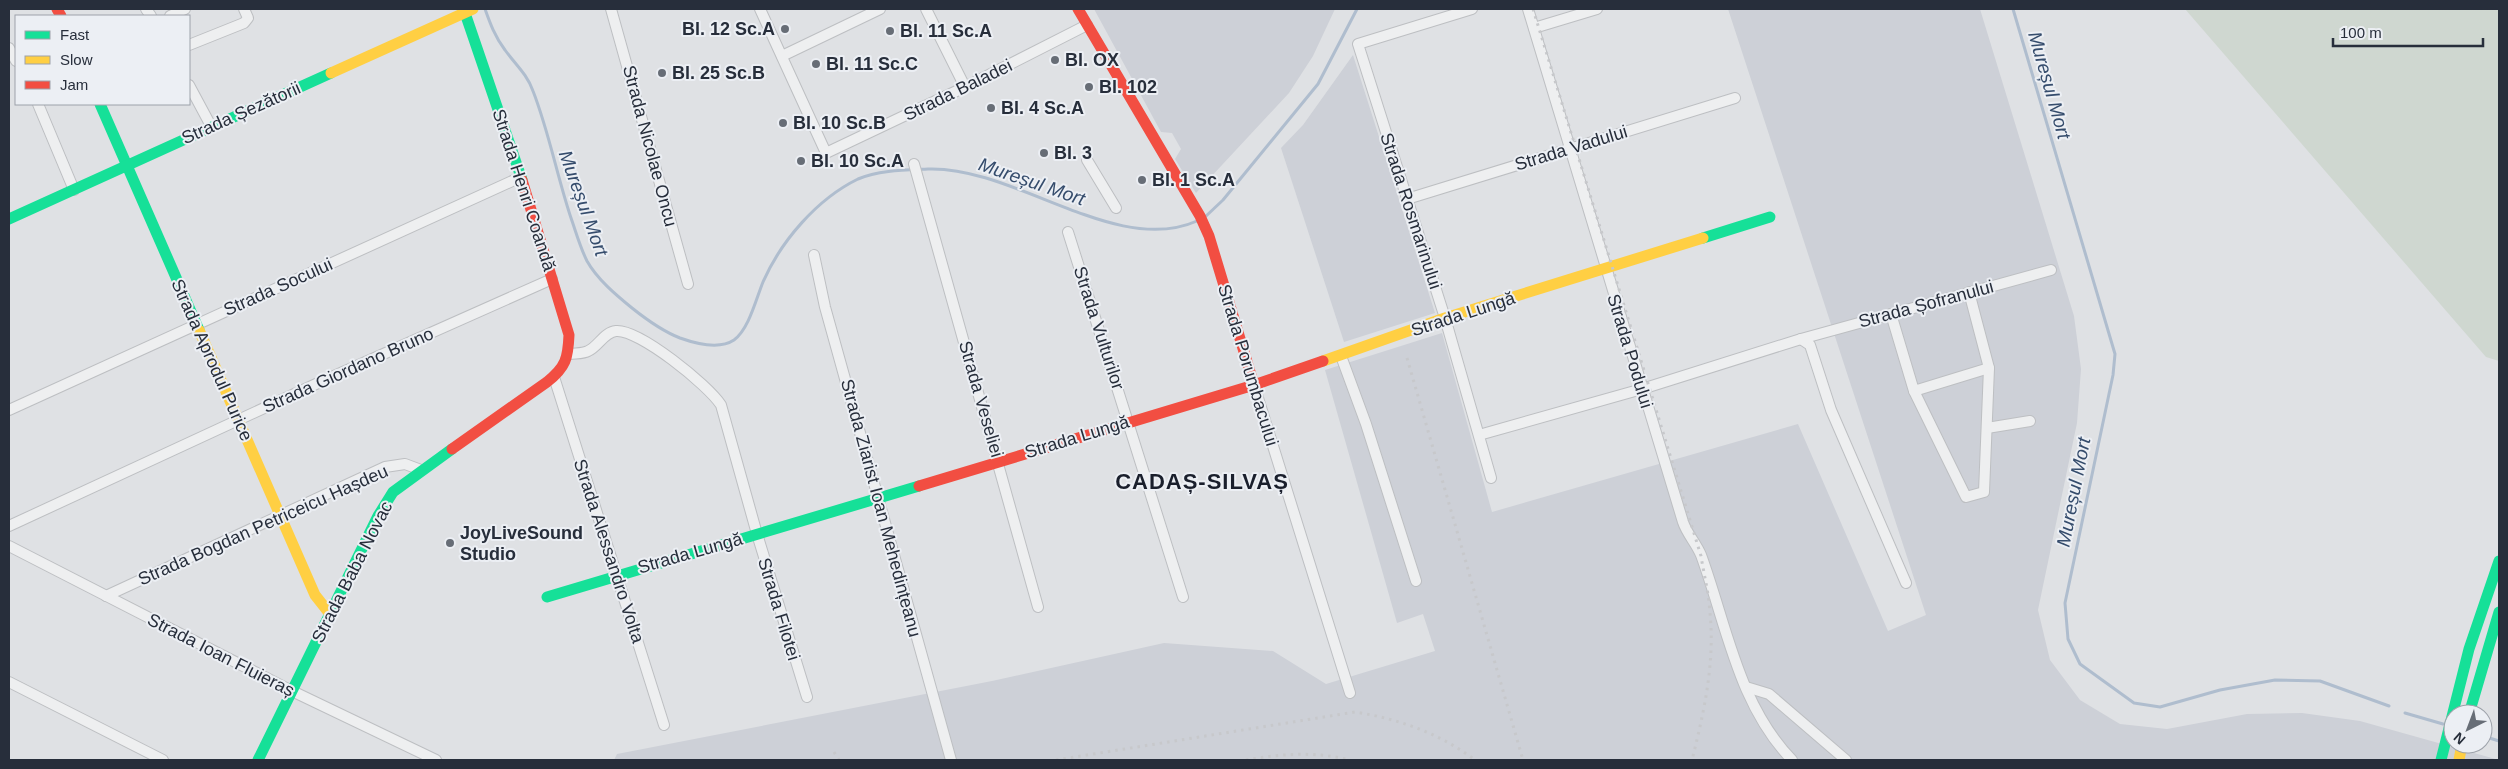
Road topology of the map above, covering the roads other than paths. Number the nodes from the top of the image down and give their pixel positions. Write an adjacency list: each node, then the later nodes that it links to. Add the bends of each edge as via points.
1 (185, 9): 13 (street)
2 (244, 9): 16 (street, via 248,18 244,23)
3 (611, 9): 41 (street, Strada Nicolae Oncu)
4 (760, 9): 18 (street)
5 (880, 9): 12 (street)
6 (926, 9): 21 (street)
7 (1078, 9): 14 (main road, Strada Porumbacului)
8 (1472, 9): 32 (street, Strada Rosmarinului, via 1358,44)
9 (1528, 9): 15 (street, Strada Podului)
10 (1597, 9): 15 (street)
11 (470, 11): 25 (main road, Strada Șezătorii); 30 (main road, Strada Henri Coandă)
12 (865, 12): 18 (street)
13 (172, 15)
14 (1088, 25): 21 (street, Strada Baladei); 51 (main road, Strada Porumbacului, via 1200,216)
15 (1534, 28): 26 (street, Strada Podului)
16 (190, 45)
17 (9, 48): 19 (street)
18 (782, 56): 21 (street, Strada Baladei, via 826,153)
19 (15, 60)
20 (190, 87): 25 (street)
21 (965, 87)
22 (1735, 98): 26 (street, Strada Vadului)
23 (38, 105): 31 (street)
24 (100, 105): 29 (main road, Strada Aprodul Purice)
25 (211, 126): 29 (main road, Strada Șezătorii)
26 (1569, 149): 32 (street, Strada Vadului); 38 (street, Strada Podului)
27 (1087, 160): 33 (street)
28 (914, 164): 60 (street, Strada Veseliei)
29 (128, 166): 31 (main road, Strada Șezătorii); 45 (main road, Strada Aprodul Purice)
30 (521, 177): 40 (main road, Strada Henri Coandă); 45 (street, Strada Socului)
31 (74, 190): 34 (main road, Strada Șezătorii)
32 (1407, 199): 44 (street, Strada Rosmarinului)
33 (1116, 208)
34 (10, 216)
35 (1770, 217): 38 (main road, Strada Lungă)
36 (1068, 232): 56 (street, Strada Vulturilor)
37 (814, 255): 63 (street, Strada Ziarist Ioan Mehedințeanu, via 825,307)
38 (1606, 269): 44 (main road, Strada Lungă); 52 (street, Strada Podului)
39 (2050, 270): 42 (street, Strada Șofranului)
40 (552, 279): 47 (main road, Strada Henri Coandă, via 570,335); 55 (street, Strada Giordano Bruno)
41 (688, 284)
42 (1969, 292): 43 (street, Strada Șofranului); 49 (street)
43 (1891, 314): 46 (street, Strada Șofranului); 53 (street)
44 (1445, 318): 48 (main road, Strada Lungă); 59 (street, Strada Rosmarinului)
45 (196, 325): 54 (street, Strada Socului); 55 (main road, Strada Aprodul Purice)
46 (1801, 339): 52 (street); 71 (street, via 1810,346 1831,410)
47 (570, 354): 50 (main road, Strada Baba Novac); 66 (street, Strada Filotei, via 587,352 610,333 622,332 642,341 704,385 721,404)
48 (1340, 356): 51 (main road, Strada Lungă); 70 (street, via 1366,424)
49 (1989, 368): 53 (street); 58 (street)
50 (554, 377): 61 (main road, Strada Baba Novac); 69 (street, Strada Alessandro Volta)
51 (1254, 385): 56 (main road, Strada Lungă); 81 (street, Strada Porumbacului)
52 (1642, 389): 59 (street); 79 (street, Strada Podului, via 1682,522 1700,553 1726,640)
53 (1914, 391): 58 (street, via 1966,497 1984,492)
54 (9, 410)
55 (239, 420): 64 (main road, Strada Aprodul Purice); 65 (street, Strada Giordano Bruno)
56 (1129, 421): 60 (main road, Strada Lungă); 73 (street, Strada Vulturilor)
57 (2030, 421): 58 (street)
58 (1987, 428)
59 (1479, 435): 62 (street, Strada Rosmarinului)
60 (998, 461): 63 (main road, Strada Lungă); 75 (street, Strada Veseliei)
61 (420, 470): 64 (street, Strada Bogdan Petriceicu Hașdeu, via 405,464 386,467); 77 (main road, Strada Baba Novac, via 385,503)
62 (1491, 478)
63 (878, 496): 66 (main road, Strada Lungă); 88 (street, Strada Ziarist Ioan Mehedințeanu)
64 (281, 516): 72 (street, Strada Bogdan Petriceicu Hașdeu); 77 (main road, Strada Aprodul Purice, via 315,595)
65 (9, 526)
66 (757, 534): 69 (main road, Strada Lungă); 82 (street, Strada Filotei)
67 (9, 546): 72 (street, Strada Ioan Fluieraș)
68 (2499, 561): 91 (main road, via 2456,695)
69 (618, 574): 74 (main road, Strada Lungă); 84 (street, Strada Alessandro Volta)
70 (1416, 581)
71 (1906, 582)
72 (106, 596): 80 (street, Strada Ioan Fluieraș)
73 (1184, 596)
74 (547, 597)
75 (1038, 607)
76 (2499, 612): 83 (main road)
77 (330, 614): 80 (main road, Strada Baba Novac)
78 (9, 682): 85 (street)
79 (1746, 687): 89 (street, Strada Podului, via 1766,728); 90 (street, via 1768,694)
80 (292, 691): 86 (main road, Strada Baba Novac); 87 (street, Strada Ioan Fluieraș)
81 (1350, 693)
82 (807, 697)
83 (2472, 704)
84 (664, 725)
85 (163, 760)
86 (258, 760)
87 (436, 760)
88 (951, 760)
89 (1792, 760)
90 (1846, 760)
91 (2441, 760)

